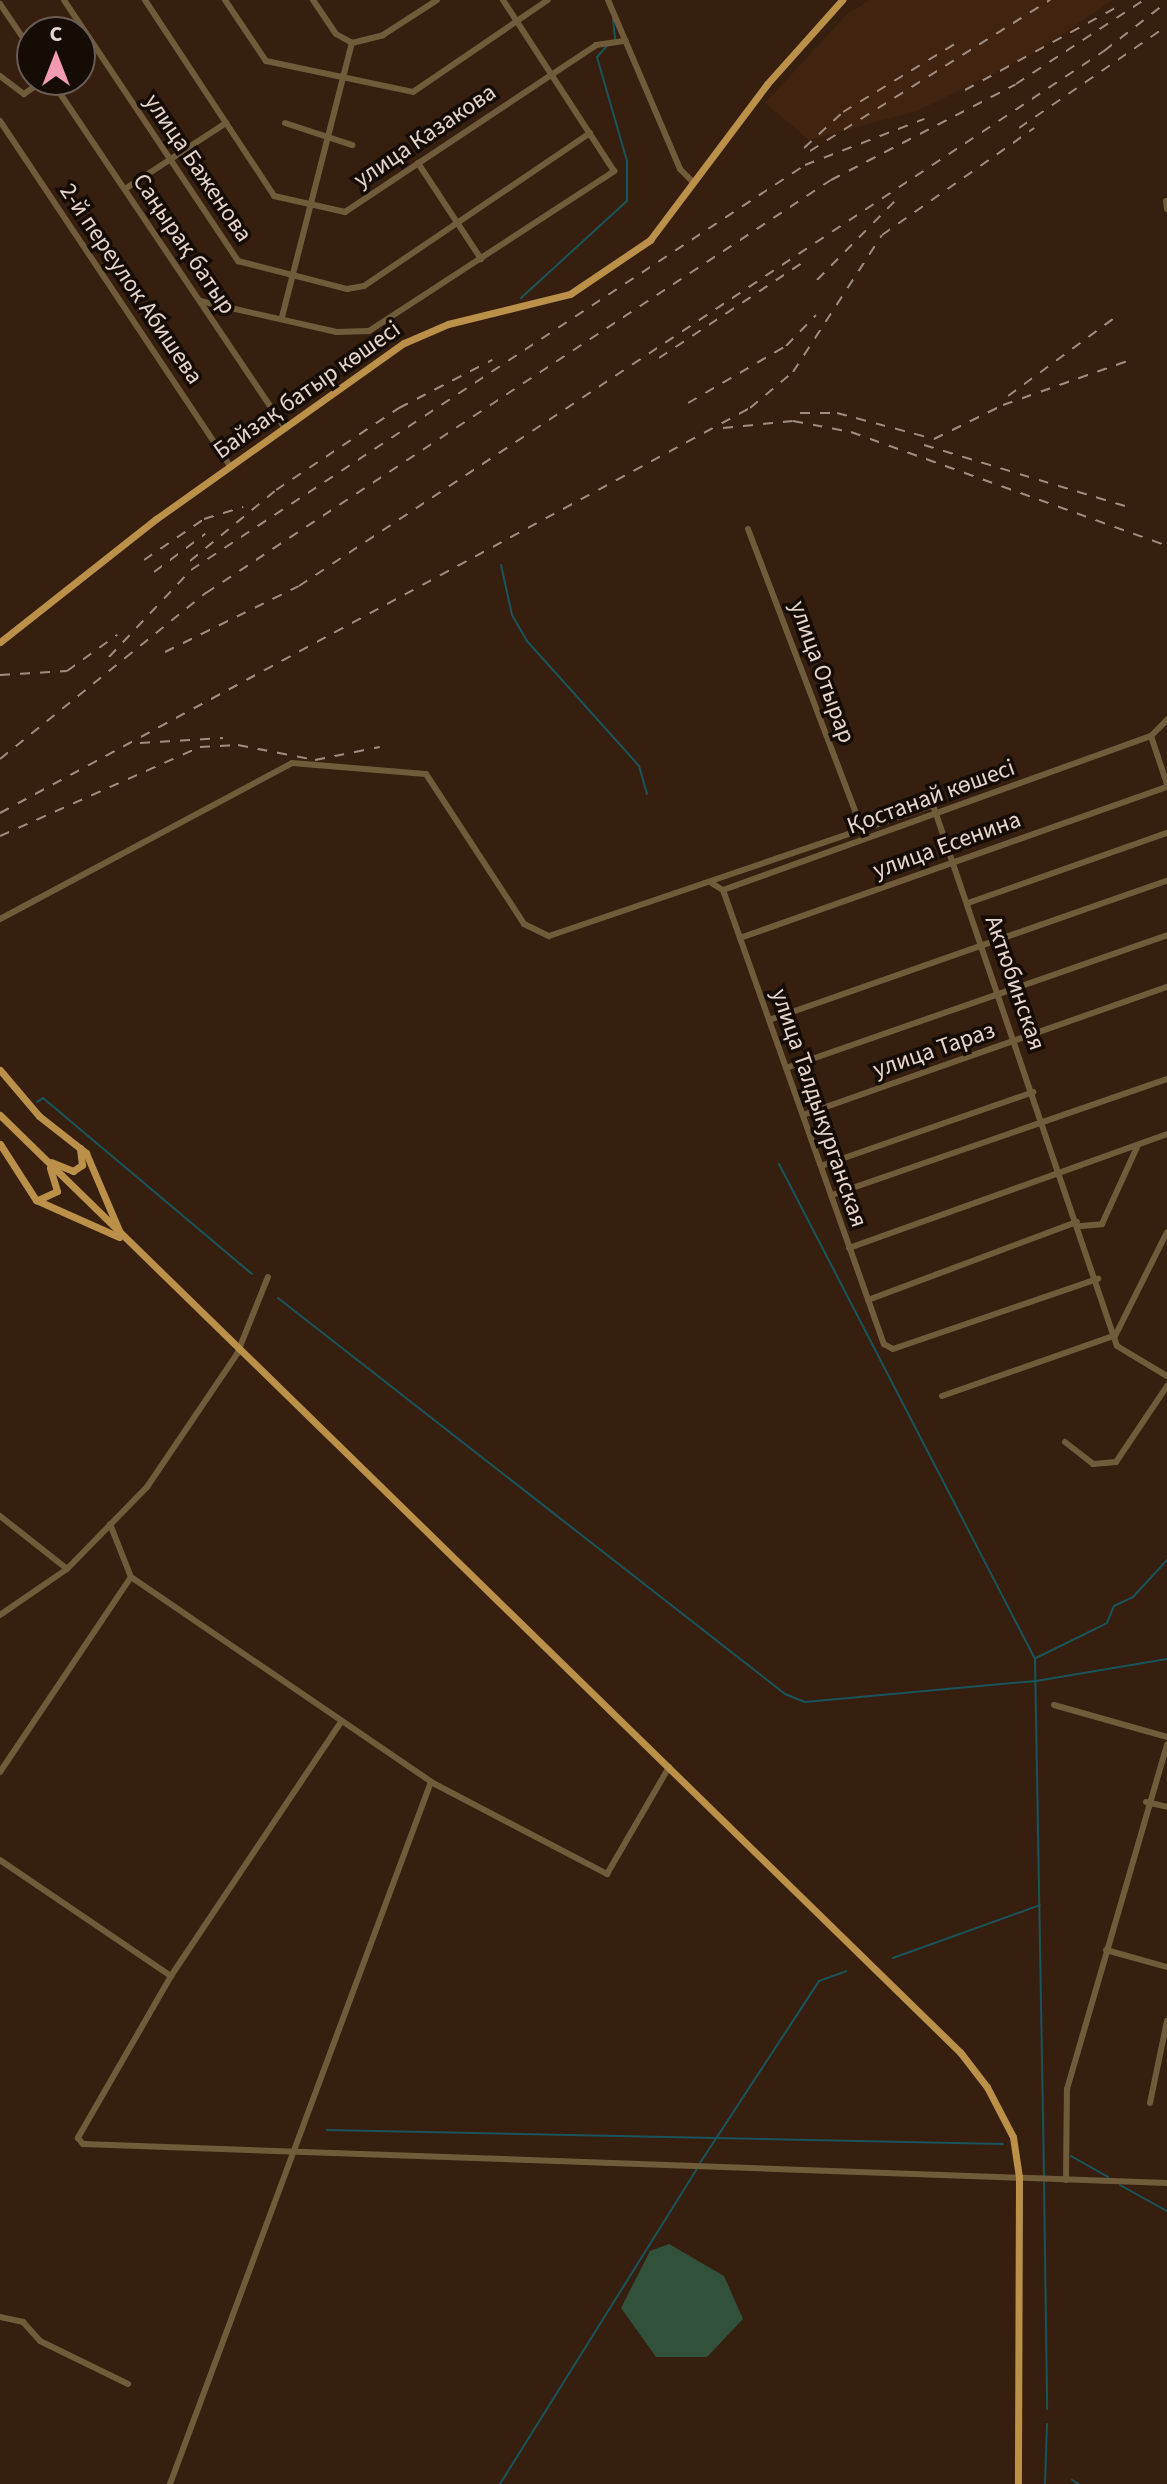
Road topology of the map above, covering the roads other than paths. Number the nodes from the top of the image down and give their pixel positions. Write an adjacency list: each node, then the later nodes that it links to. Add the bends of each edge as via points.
1 (64, 0): 24 (street, улица Баженова)
2 (145, 0): 19 (street, улица Казакова)
3 (225, 0): 16 (street, via 266,61)
4 (313, 0): 14 (street, via 336,34)
5 (437, 0): 14 (street, via 383,35)
6 (503, 0): 11 (street)
7 (548, 0): 11 (street)
8 (608, 0): 13 (street)
9 (842, 0): 26 (main road, Байзақ батыр көшесі)
10 (0, 4): 12 (street)
11 (517, 21): 15 (street); 16 (street, via 413,92)
12 (16, 28)
13 (626, 41): 15 (street, улица Казакова, via 596,45); 26 (street, via 680,169)
14 (352, 43): 16 (street)
15 (550, 73): 21 (street); 25 (street, улица Казакова)
16 (343, 78): 22 (street)
17 (62, 96): 27 (street, Саңырақ батыр)
18 (0, 121): 37 (street, 2-й переулок Абишева)
19 (226, 123): 24 (street); 29 (street, улица Казакова, via 274,196)
20 (285, 123): 22 (street)
21 (590, 133): 31 (street, улица Баженова); 32 (street, via 614,171)
22 (329, 138): 23 (street); 29 (street)
23 (352, 145)
24 (170, 158): 27 (street); 33 (street, улица Баженова, via 238,261)
25 (418, 163): 29 (street, улица Казакова, via 345,212); 31 (street)
26 (692, 181): 36 (main road, Байзақ батыр көшесі, via 650,240 570,294 503,316 448,324 404,343)
27 (125, 189): 34 (street, Саңырақ батыр)
28 (1166, 201): 30 (street)
29 (311, 207): 33 (street)
30 (1167, 209)
31 (457, 222): 32 (street); 33 (street, улица Баженова, via 364,286)
32 (481, 259): 35 (street, via 369,331 337,332)
33 (293, 275): 35 (street)
34 (200, 301): 35 (street); 36 (street, Саңырақ батыр)
35 (282, 317)
36 (285, 428): 37 (main road, Байзақ батыр көшесі)
37 (232, 467): 39 (main road, Байзақ батыр көшесі)
38 (748, 529): 44 (street, улица Отырар)
39 (0, 642)
40 (1167, 720): 41 (street)
41 (1151, 736): 42 (street); 43 (street, Қостанай көшесі)
42 (1167, 786): 46 (street, улица Есенина)
43 (937, 815): 44 (street, Актюбинская, via 933,805); 46 (street, Актюбинская); 49 (street, Қостанай көшесі)
44 (861, 827): 48 (street)
45 (1167, 833): 50 (street)
46 (953, 862): 50 (street, Актюбинская); 53 (street, улица Есенина)
47 (1167, 881): 54 (street)
48 (710, 882): 49 (street); 51 (street, via 538,935 524,924 426,774 292,763)
49 (723, 890): 53 (street, улица Талдыкурганская)
50 (968, 903): 54 (street, Актюбинская)
51 (0, 919)
52 (1167, 935): 56 (street)
53 (740, 938): 57 (street, улица Талдыкурганская)
54 (982, 946): 56 (street, Актюбинская); 57 (street)
55 (1167, 987): 58 (street, улица Тараз)
56 (999, 993): 58 (street, Актюбинская); 59 (street)
57 (769, 1020): 59 (street, улица Талдыкурганская)
58 (1016, 1040): 62 (street, Актюбинская); 64 (street, улица Тараз)
59 (786, 1068): 64 (street, улица Талдыкурганская)
60 (0, 1070): 69 (main road, via 39,1116)
61 (1167, 1079): 65 (street)
62 (1034, 1092): 65 (street, Актюбинская); 71 (street)
63 (0, 1115): 70 (main road)
64 (803, 1115): 71 (street, улица Талдыкурганская)
65 (1045, 1121): 72 (street, Актюбинская); 73 (street)
66 (1167, 1134): 68 (street)
67 (0, 1144): 74 (main road)
68 (1138, 1145): 72 (street); 75 (street, via 1102,1224)
69 (79, 1146): 70 (main road, via 82,1165 73,1171); 77 (main road)
70 (45, 1159): 74 (main road, via 57,1191); 77 (main road)
71 (821, 1166): 73 (street, улица Талдыкурганская)
72 (1062, 1172): 75 (street, Актюбинская); 78 (street)
73 (832, 1195): 78 (street, улица Талдыкурганская)
74 (36, 1200): 77 (main road)
75 (1079, 1224): 80 (street, Актюбинская); 81 (street)
76 (1167, 1232): 82 (street)
77 (123, 1239): 83 (main road)
78 (849, 1248): 81 (street, улица Талдыкурганская)
79 (268, 1277): 83 (street)
80 (1098, 1279): 81 (street, улица Талдыкурганская, via 893,1349); 82 (street, Актюбинская)
81 (868, 1300)
82 (1114, 1336): 84 (street, via 1117,1346); 86 (street)
83 (237, 1354): 89 (street, via 147,1487); 97 (main road, via 307,1412)
84 (1167, 1376)
85 (1167, 1386): 87 (street, via 1116,1462 1093,1464)
86 (942, 1396)
87 (1065, 1442)
88 (0, 1516): 90 (street)
89 (110, 1524): 90 (street); 91 (street)
90 (67, 1569): 92 (street)
91 (131, 1577): 94 (street); 98 (street)
92 (0, 1615)
93 (1054, 1705): 95 (street)
94 (341, 1722): 99 (street); 105 (street)
95 (1167, 1737)
96 (1167, 1744): 100 (street)
97 (669, 1767): 99 (street, via 607,1874); 109 (main road, via 960,2052 1013,2137)
98 (0, 1772)
99 (431, 1782): 108 (street)
100 (1146, 1802): 101 (street); 103 (street)
101 (1167, 1807)
102 (0, 1860): 105 (street)
103 (1106, 1950): 104 (street); 110 (street, via 1067,2089)
104 (1167, 1967)
105 (171, 1976): 108 (street, via 78,2138 83,2144)
106 (1167, 2021): 107 (street)
107 (1150, 2103)
108 (290, 2150): 109 (street); 114 (street)
109 (1019, 2177): 110 (street); 115 (main road)
110 (1066, 2180): 111 (street)
111 (1167, 2183)
112 (0, 2317): 113 (street, via 23,2322 40,2341)
113 (128, 2384)
114 (170, 2484)
115 (1018, 2484)

